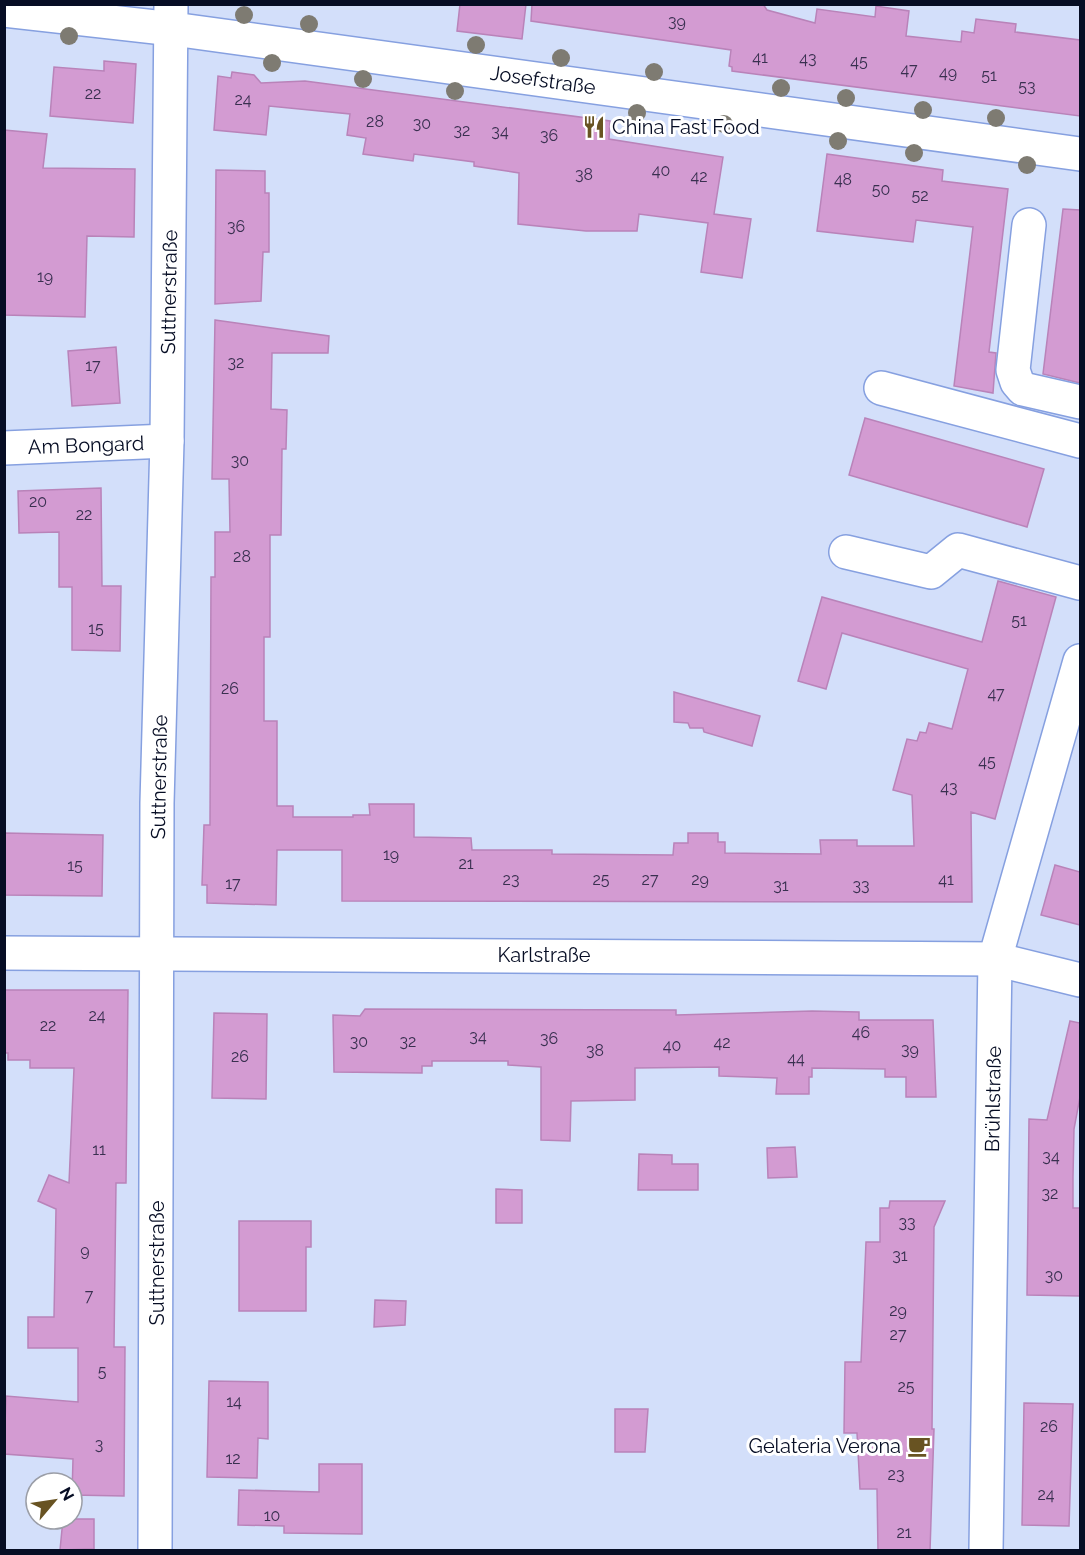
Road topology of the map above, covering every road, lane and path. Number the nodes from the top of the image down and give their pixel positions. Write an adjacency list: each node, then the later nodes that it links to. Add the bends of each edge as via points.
1 (4, 10): 2 (street, Josefstraße)
2 (172, 17): 3 (street, Josefstraße); 7 (street, Suttnerstraße)
3 (1080, 154)
4 (1029, 225): 6 (street, via 1013,370 1023,389)
5 (881, 388): 8 (street)
6 (1080, 402)
7 (167, 441): 9 (street, Am Bongard); 13 (street, Suttnerstraße, via 157,803)
8 (1080, 441)
9 (4, 448)
10 (846, 552): 11 (street, via 931,572 958,550)
11 (1080, 583)
12 (1080, 660): 15 (street, Brühlstraße)
13 (158, 952): 14 (street, Karlstraße); 15 (street, Karlstraße); 17 (street, Suttnerstraße)
14 (4, 953)
15 (995, 958): 16 (street, Karlstraße); 18 (street, Brühlstraße)
16 (1080, 980)
17 (155, 1551)
18 (986, 1551)

